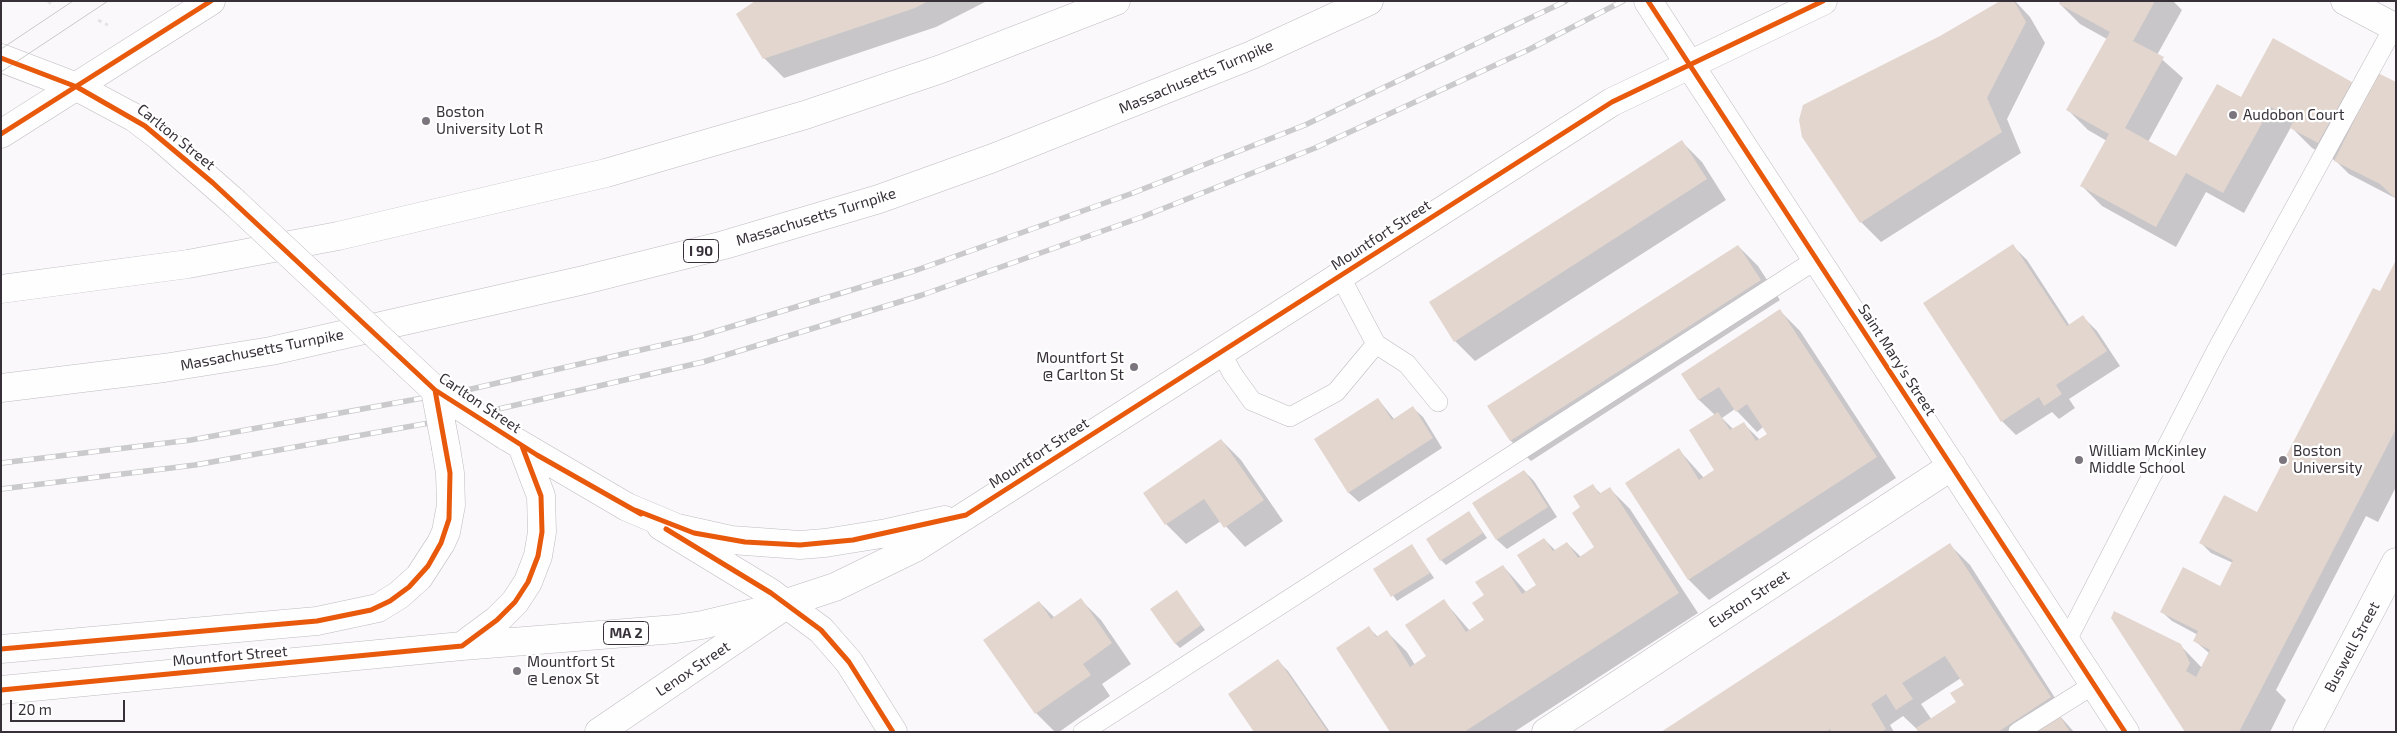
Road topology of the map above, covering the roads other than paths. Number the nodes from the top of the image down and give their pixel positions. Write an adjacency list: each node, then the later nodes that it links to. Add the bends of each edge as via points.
1 (211, 1): 10 (main road)
2 (1116, 1): 14 (main road, via 941,69 805,115 606,173 338,236 188,264)
3 (1369, 1): 17 (main road, Massachusetts Turnpike / I 90, via 1252,55 994,158 878,199 724,245 271,351)
4 (1823, 1): 9 (main road, Mountfort Street / MA 2)
5 (2345, 1): 7 (main road)
6 (1654, 9): 9 (main road, Saint Mary's Street)
7 (2395, 26): 26 (lane, via 2216,351)
8 (1, 58): 10 (main road, Carlton Street / MA 2)
9 (1690, 66): 12 (main road, Saint Mary's Street); 13 (main road, Mountfort Street / MA 2, via 1612,102)
10 (77, 86): 11 (main road); 18 (main road, Carlton Street / MA 2, bridge, via 145,126 233,201)
11 (1, 134)
12 (1817, 260): 21 (main road, Saint Mary's Street); 33 (lane)
13 (1340, 276): 15 (lane); 16 (main road, Mountfort Street / MA 2)
14 (1, 289)
15 (1376, 344): 16 (lane, via 1336,392 1290,417 1252,401); 19 (lane, via 1407,364)
16 (1220, 352): 23 (main road, Mountfort Street / MA 2)
17 (1, 388)
18 (435, 390): 20 (main road, Carlton Street / MA 2, bridge); 28 (main road, bridge, via 450,473 451,505 443,538 419,577 378,608 317,621)
19 (1438, 402)
20 (514, 441): 22 (main road, Carlton Street / MA 2); 27 (main road, via 541,496 542,532 538,556 528,582 515,602)
21 (1952, 466): 26 (main road, Saint Mary's Street); 34 (main road, Euston Street)
22 (635, 510): 23 (main road, MA 2, via 677,528 702,534 745,542 800,545 853,540); 25 (main road, Carlton Street)
23 (966, 515): 25 (main road, Mountfort Street / MA 2, via 882,566)
24 (2396, 562): 37 (main road, Buswell Street)
25 (787, 604): 27 (main road, Mountfort Street / MA 2, via 676,629); 31 (main road, Lenox Street); 32 (main road, Carlton Street, via 839,648)
26 (2066, 642): 29 (main road, Saint Mary's Street)
27 (462, 646): 30 (main road, Mountfort Street / MA 2)
28 (1, 649)
29 (2093, 685): 35 (lane); 36 (main road, Saint Mary's Street)
30 (1, 690)
31 (599, 732)
32 (893, 732)
33 (1083, 732)
34 (1546, 732)
35 (2018, 732)
36 (2125, 732)
37 (2307, 732)

